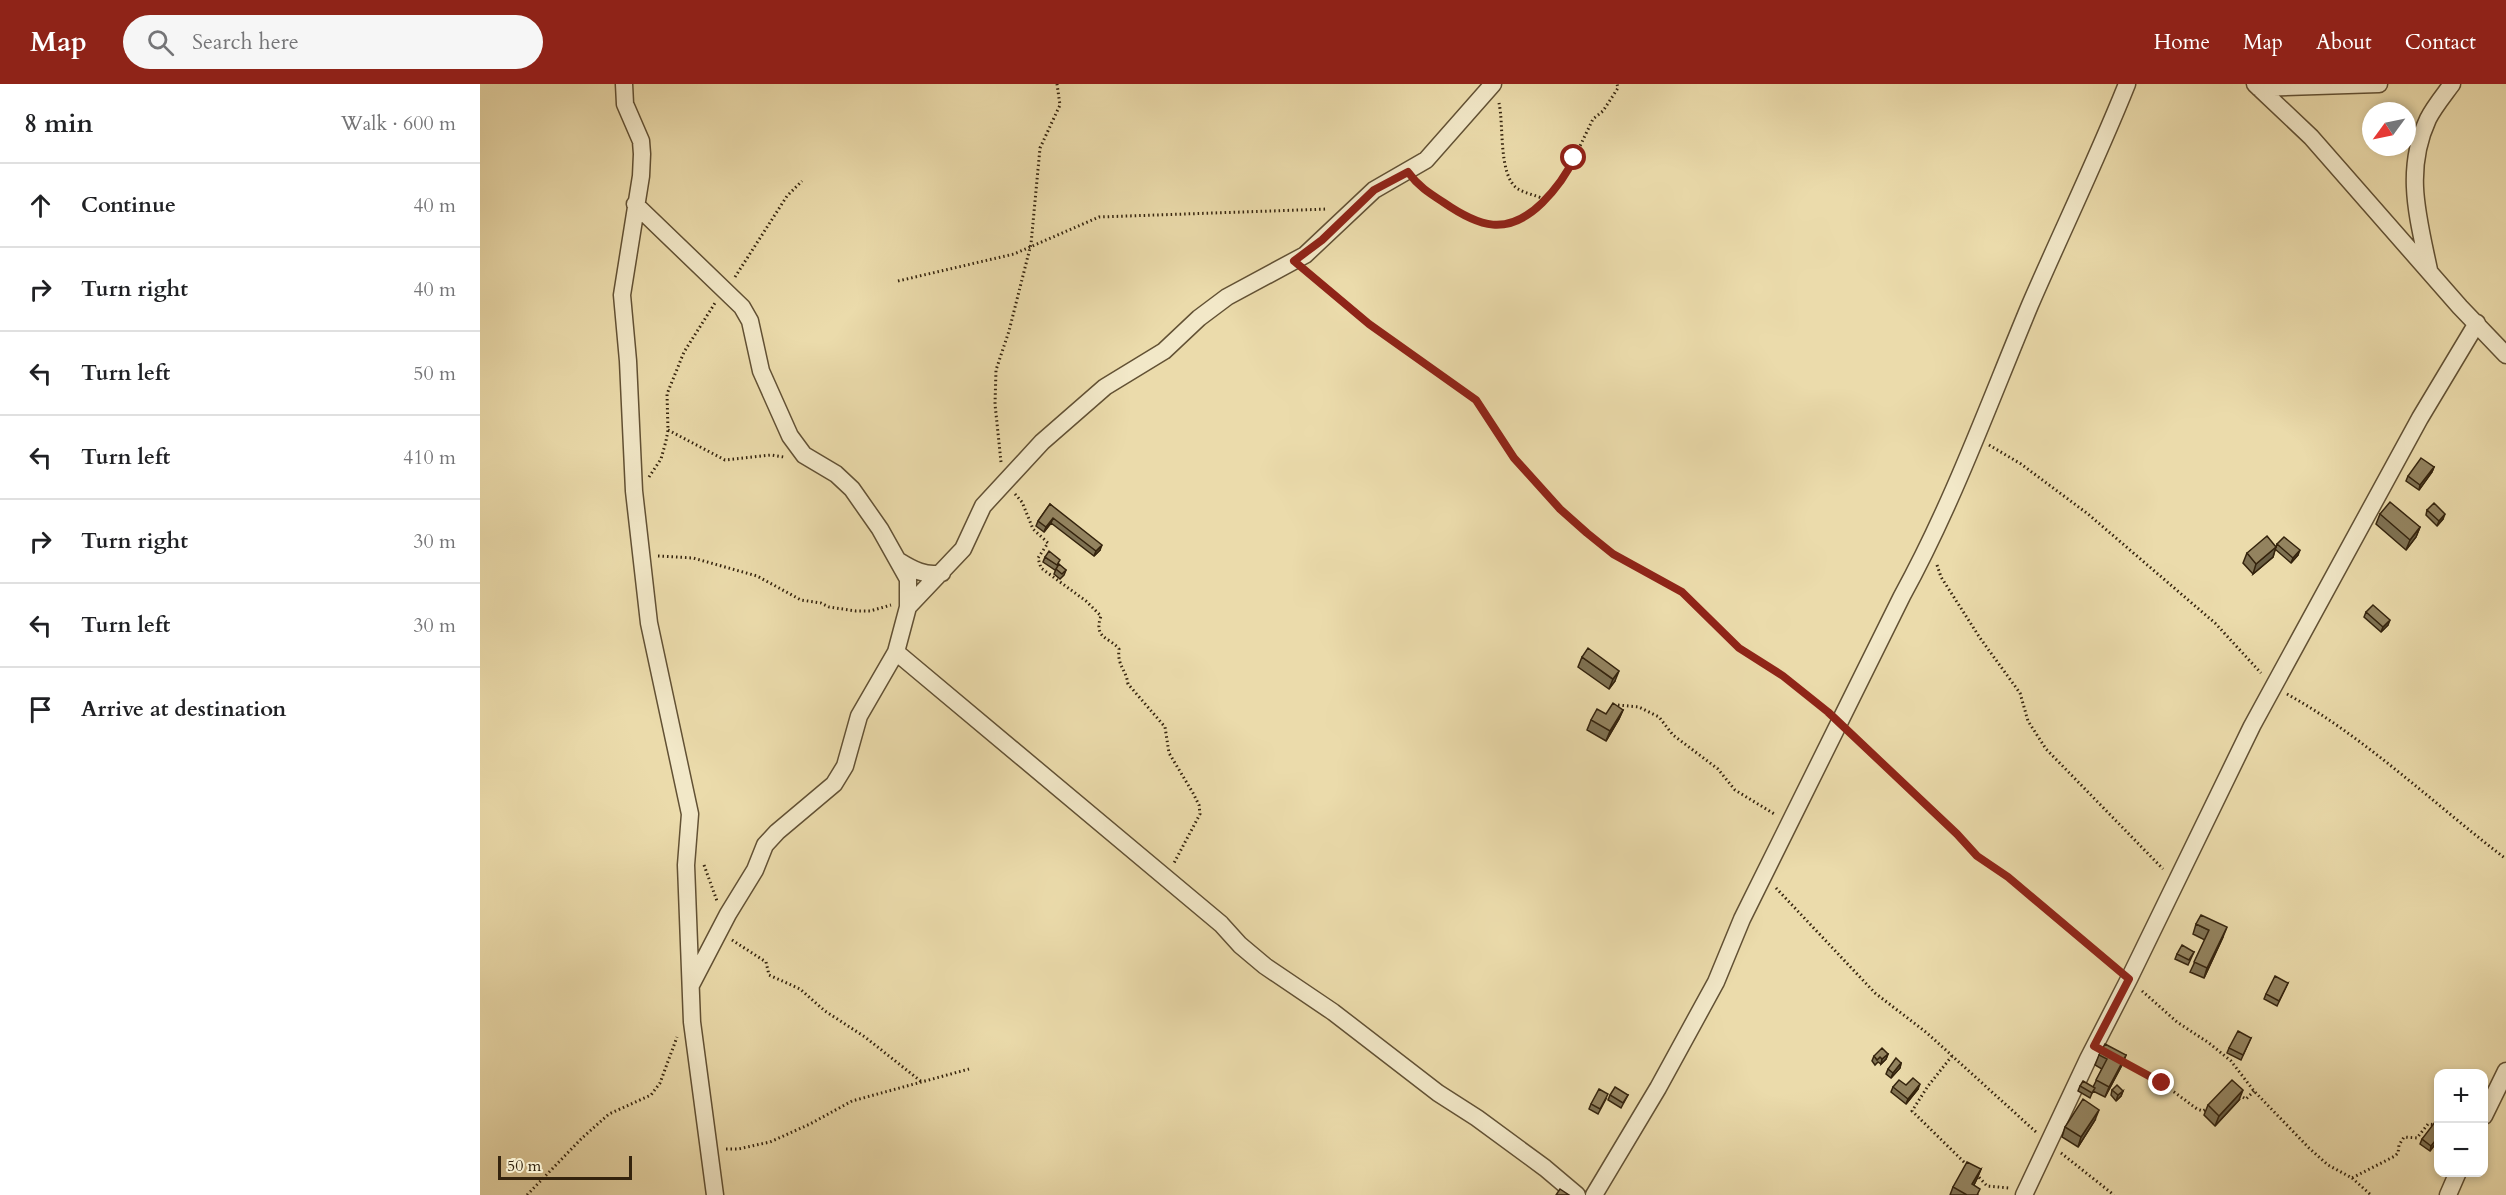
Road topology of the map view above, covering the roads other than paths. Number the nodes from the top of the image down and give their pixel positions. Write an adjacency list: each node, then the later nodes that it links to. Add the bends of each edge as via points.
1 (624, 84): 7 (street, via 625,104 641,141 641,176)
2 (2127, 84): 23 (street, via 1930,546 1742,919 1716,982)
3 (2379, 84): 6 (street)
4 (2452, 84): 8 (street, via 2429,117 2416,148 2413,170 2416,209)
5 (1492, 85): 12 (street, via 1426,160 1374,190 1294,261 1227,297 1164,351 1105,387 1042,442 983,506 963,549)
6 (2257, 86): 8 (street, via 2311,137)
7 (635, 204): 11 (street, via 747,314 761,371 790,436 804,455 852,489); 15 (street, via 622,295 634,491 649,623 690,814 686,865)
8 (2429, 271): 9 (street)
9 (2477, 323): 10 (street); 20 (street, via 2420,418 2273,686)
10 (2506, 354)
11 (898, 560): 12 (street, via 932,575); 13 (street, via 908,579)
12 (942, 573): 13 (street)
13 (908, 608): 14 (street)
14 (896, 652): 15 (street, via 859,716 845,765 834,784 770,839); 22 (street, via 1221,924 1265,966 1342,1018)
15 (691, 985): 21 (street)
16 (2506, 1071): 17 (street)
17 (2501, 1094): 18 (street)
18 (2488, 1111)
19 (2456, 1177): 24 (street)
20 (2024, 1194)
21 (716, 1195)
22 (1577, 1195)
23 (1594, 1195)
24 (2448, 1195)

